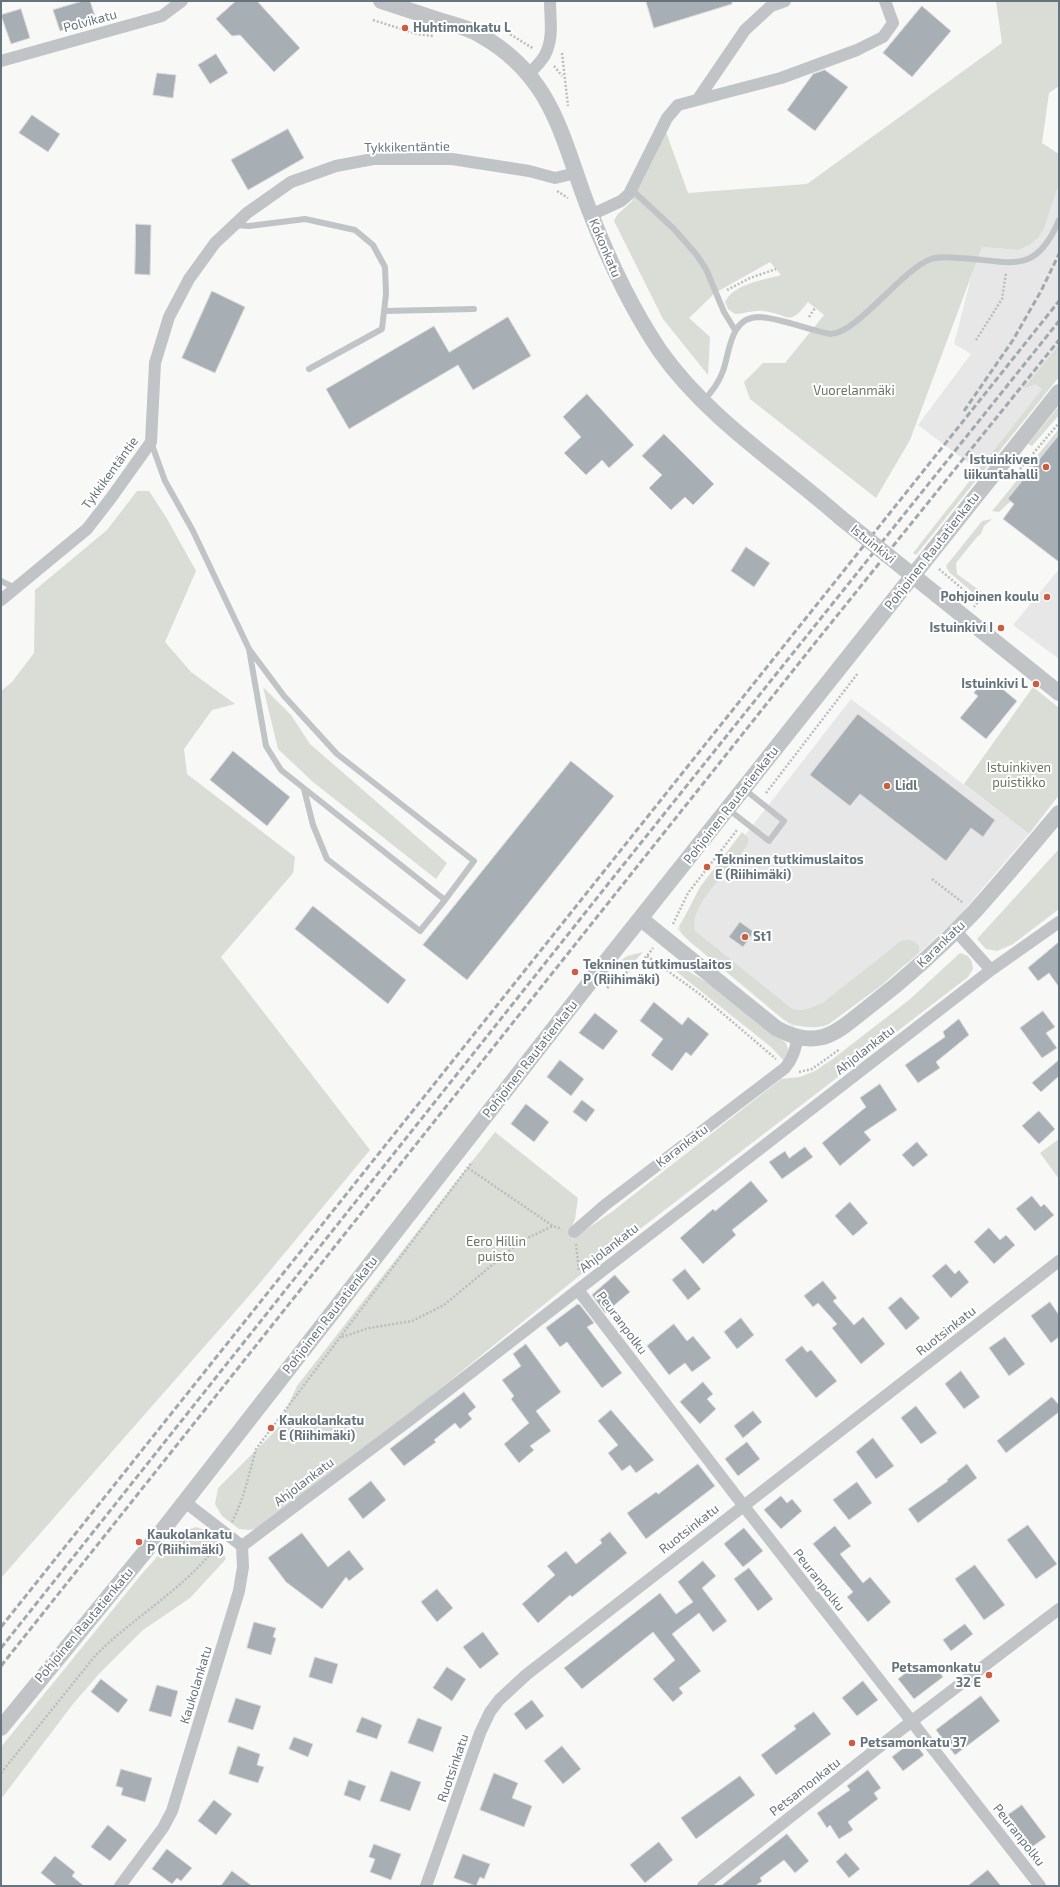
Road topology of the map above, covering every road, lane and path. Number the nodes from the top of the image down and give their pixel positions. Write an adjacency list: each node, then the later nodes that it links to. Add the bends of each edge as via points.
1 (182, 1): 7 (street, Polvikatu, via 162,16)
2 (381, 1): 8 (street, Kokonkatu, via 460,26 480,35 504,52)
3 (550, 1): 8 (street, via 549,44 544,56)
4 (785, 1): 9 (street, via 771,6 744,30)
5 (885, 1): 9 (street, via 893,23 883,37 857,50 781,78)
6 (562, 54): 10 (path)
7 (1, 61)
8 (528, 75): 11 (street, Kokonkatu, via 554,113)
9 (698, 99): 12 (street, via 678,105 667,118)
10 (568, 108)
11 (576, 173): 13 (street, Kokonkatu); 15 (street, Tykkikentäntie, via 555,178 529,171 452,159 373,159 336,166 291,182)
12 (632, 190): 13 (street, via 626,198); 18 (lane, via 673,228 696,254 706,269)
13 (591, 215): 25 (street, Kokonkatu, via 621,284 643,324 661,352)
14 (1059, 220): 16 (lane, via 1047,244 1038,254 1019,262)
15 (233, 225): 20 (lane, via 249,226 305,219 355,230 373,245 385,267); 27 (street, Tykkikentäntie, via 215,244 190,279 169,317 155,363)
16 (1007, 262): 21 (lane, via 943,257 933,259 920,265 856,321 836,334 759,317 742,322); 22 (path, via 1002,299)
17 (776, 269): 18 (path, via 735,285)
18 (718, 299): 21 (lane)
19 (474, 309): 20 (lane)
20 (384, 311): 23 (lane, via 382,329)
21 (735, 330): 25 (lane, via 721,376)
22 (976, 340)
23 (309, 369)
24 (1059, 392): 41 (street, Pohjoinen Rautatienkatu)
25 (703, 400): 29 (street, Kokonkatu)
26 (1059, 423): 28 (path)
27 (150, 442): 34 (street, Tykkikentäntie, via 87,529); 37 (lane, via 165,481 193,531)
28 (1018, 472)
29 (839, 517): 39 (street, Istuinkivi, bridge)
30 (944, 563): 31 (path)
31 (939, 569): 32 (path); 36 (path, via 978,602)
32 (934, 575)
33 (1, 581): 34 (lane)
34 (15, 588): 35 (street, Tykkikentäntie)
35 (1, 600)
36 (974, 607)
37 (249, 649): 40 (lane, via 266,746 281,770); 47 (lane, via 284,696 337,754 474,861)
38 (861, 669): 42 (path)
39 (1059, 693)
40 (304, 789): 47 (lane); 47 (lane, via 312,825 327,859 333,864 420,931)
41 (744, 789): 42 (lane); 43 (street, Pohjoinen Rautatienkatu)
42 (759, 802): 45 (lane, via 784,821 769,840)
43 (728, 809): 45 (lane); 49 (street, Pohjoinen Rautatienkatu)
44 (1059, 813): 48 (street, Karankatu)
45 (744, 821): 52 (path, via 688,893 674,923)
46 (932, 879): 48 (path)
47 (445, 900)
48 (973, 912): 51 (street, Karankatu)
49 (641, 919): 52 (street, Karankatu); 66 (street, Pohjoinen Rautatienkatu)
50 (1059, 922): 54 (street, Ahjolankatu)
51 (954, 930): 54 (street); 56 (street, Karankatu, via 912,972 844,1026 824,1037)
52 (662, 936): 53 (path); 56 (street, Karankatu, via 776,1028)
53 (647, 956): 55 (path); 58 (path, via 701,995)
54 (990, 970): 64 (street, Ahjolankatu)
55 (606, 989)
56 (798, 1038): 58 (street, Karankatu, via 795,1051)
57 (841, 1048): 58 (path, via 812,1069 794,1073)
58 (785, 1068): 62 (street, Karankatu, via 604,1205)
59 (475, 1156): 60 (path)
60 (468, 1168): 61 (path); 65 (path)
61 (553, 1226): 62 (path); 65 (path, via 521,1241 444,1305 412,1321 369,1328)
62 (574, 1232): 64 (path, via 580,1265)
63 (1059, 1261): 67 (street, Ruotsinkatu)
64 (578, 1290): 67 (street, Peuranpolku); 70 (street, Ahjolankatu)
65 (340, 1337): 69 (path, via 256,1449 237,1512)
66 (184, 1502): 68 (street, Pohjoinen Rautatienkatu); 69 (street)
67 (743, 1505): 73 (street, Peuranpolku); 77 (street, Ruotsinkatu, via 526,1675 499,1700 480,1733)
68 (162, 1531): 71 (path, via 191,1548); 74 (street, Pohjoinen Rautatienkatu)
69 (226, 1534): 70 (street); 71 (path)
70 (242, 1546): 76 (street, Kaukolankatu, via 243,1568 239,1591 172,1811 163,1828)
71 (210, 1555): 75 (path, via 193,1573 110,1640)
72 (1059, 1609): 73 (street, Petsamonkatu)
73 (912, 1721): 78 (street, Petsamonkatu); 79 (street, Peuranpolku)
74 (1, 1728)
75 (1, 1773)
76 (120, 1886)
77 (426, 1886)
78 (703, 1886)
79 (1040, 1886)

